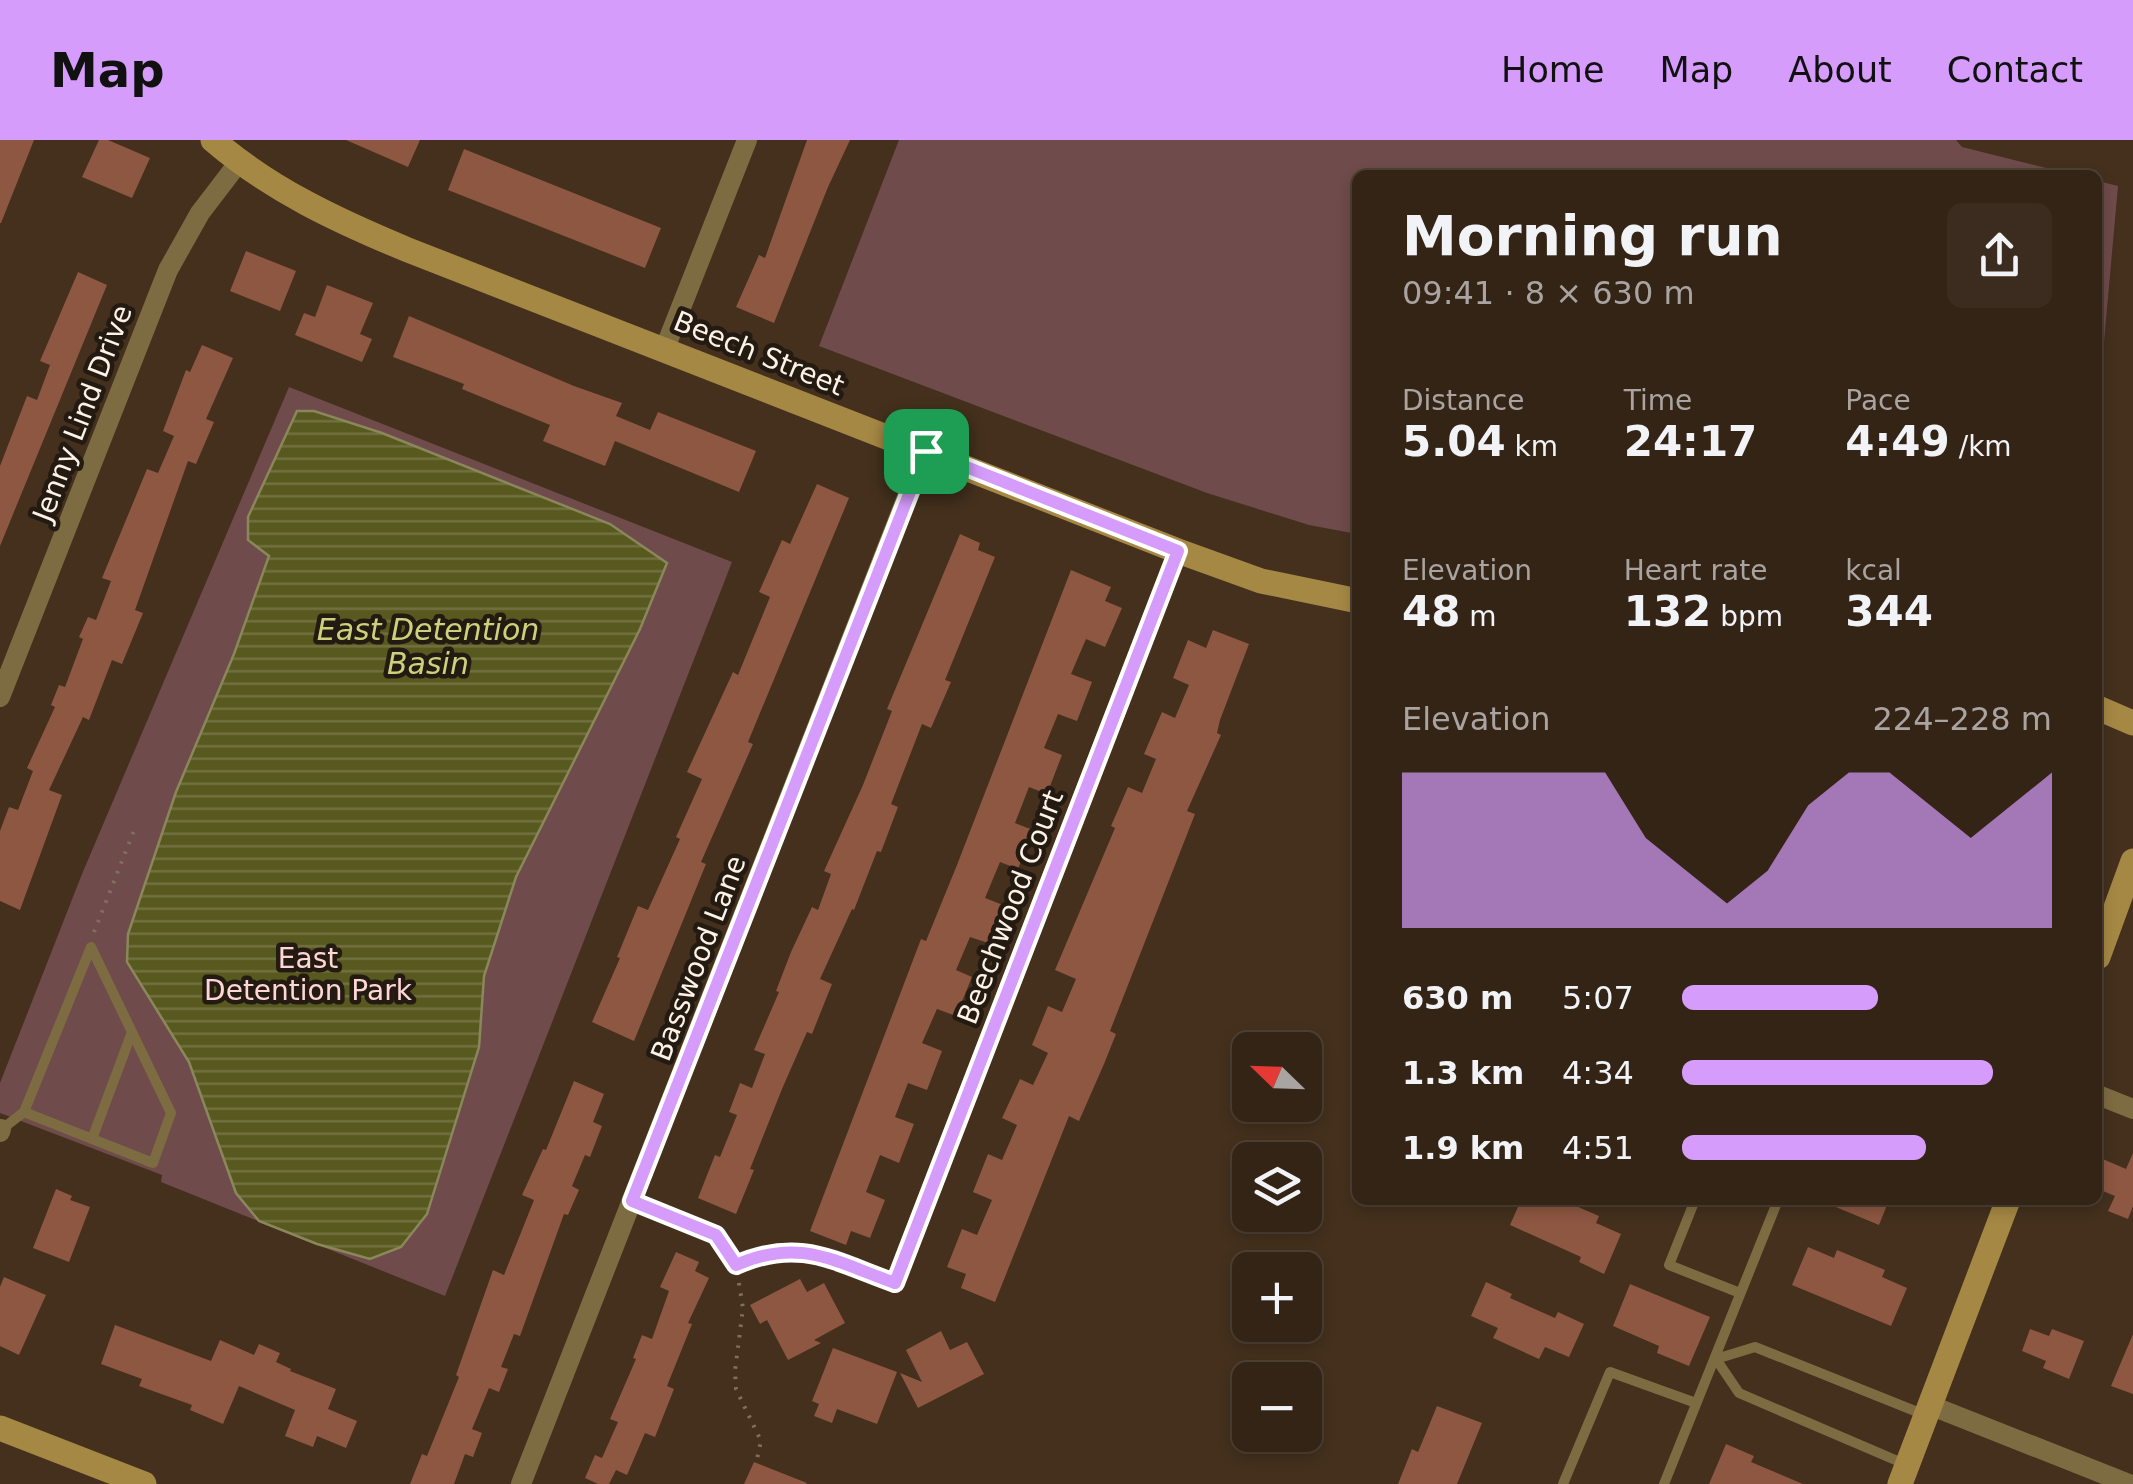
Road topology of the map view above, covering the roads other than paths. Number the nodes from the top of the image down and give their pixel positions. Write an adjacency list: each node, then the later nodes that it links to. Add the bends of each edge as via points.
1 (213, 140): 3 (street, Beech Street)
2 (747, 140): 4 (street)
3 (239, 162): 4 (street, Beech Street, via 347,225); 8 (street, Jenny Lind Drive, via 168,270)
4 (665, 348): 5 (street, Beech Street)
5 (926, 451): 6 (street, Beech Street); 30 (street, Basswood Lane)
6 (1178, 551): 7 (street, Beech Street, via 1261,581); 22 (street, Beechwood Court)
7 (1352, 601)
8 (0, 697)
9 (2102, 710): 10 (street)
10 (2133, 723)
11 (2133, 861): 12 (street)
12 (2102, 946)
13 (132, 1032): 16 (lane, via 92,947); 18 (lane); 18 (lane, via 171,1113 153,1164)
14 (2102, 1097): 15 (street)
15 (2133, 1109)
16 (24, 1112): 17 (lane); 18 (lane)
17 (0, 1131)
18 (92, 1139)
19 (1693, 1205): 23 (lane, via 1668,1265)
20 (1776, 1205): 23 (lane)
21 (2006, 1205): 26 (street)
22 (895, 1283)
23 (1740, 1293): 24 (lane)
24 (1716, 1358): 25 (lane); 26 (lane, via 1755,1348); 28 (lane, via 1739,1393)
25 (1696, 1403): 31 (lane, via 1610,1372); 32 (lane)
26 (1930, 1411): 28 (street); 33 (street)
27 (0, 1428): 29 (street)
28 (1904, 1475)
29 (144, 1484)
30 (521, 1484)
31 (1564, 1484)
32 (1664, 1484)
33 (2129, 1484)

